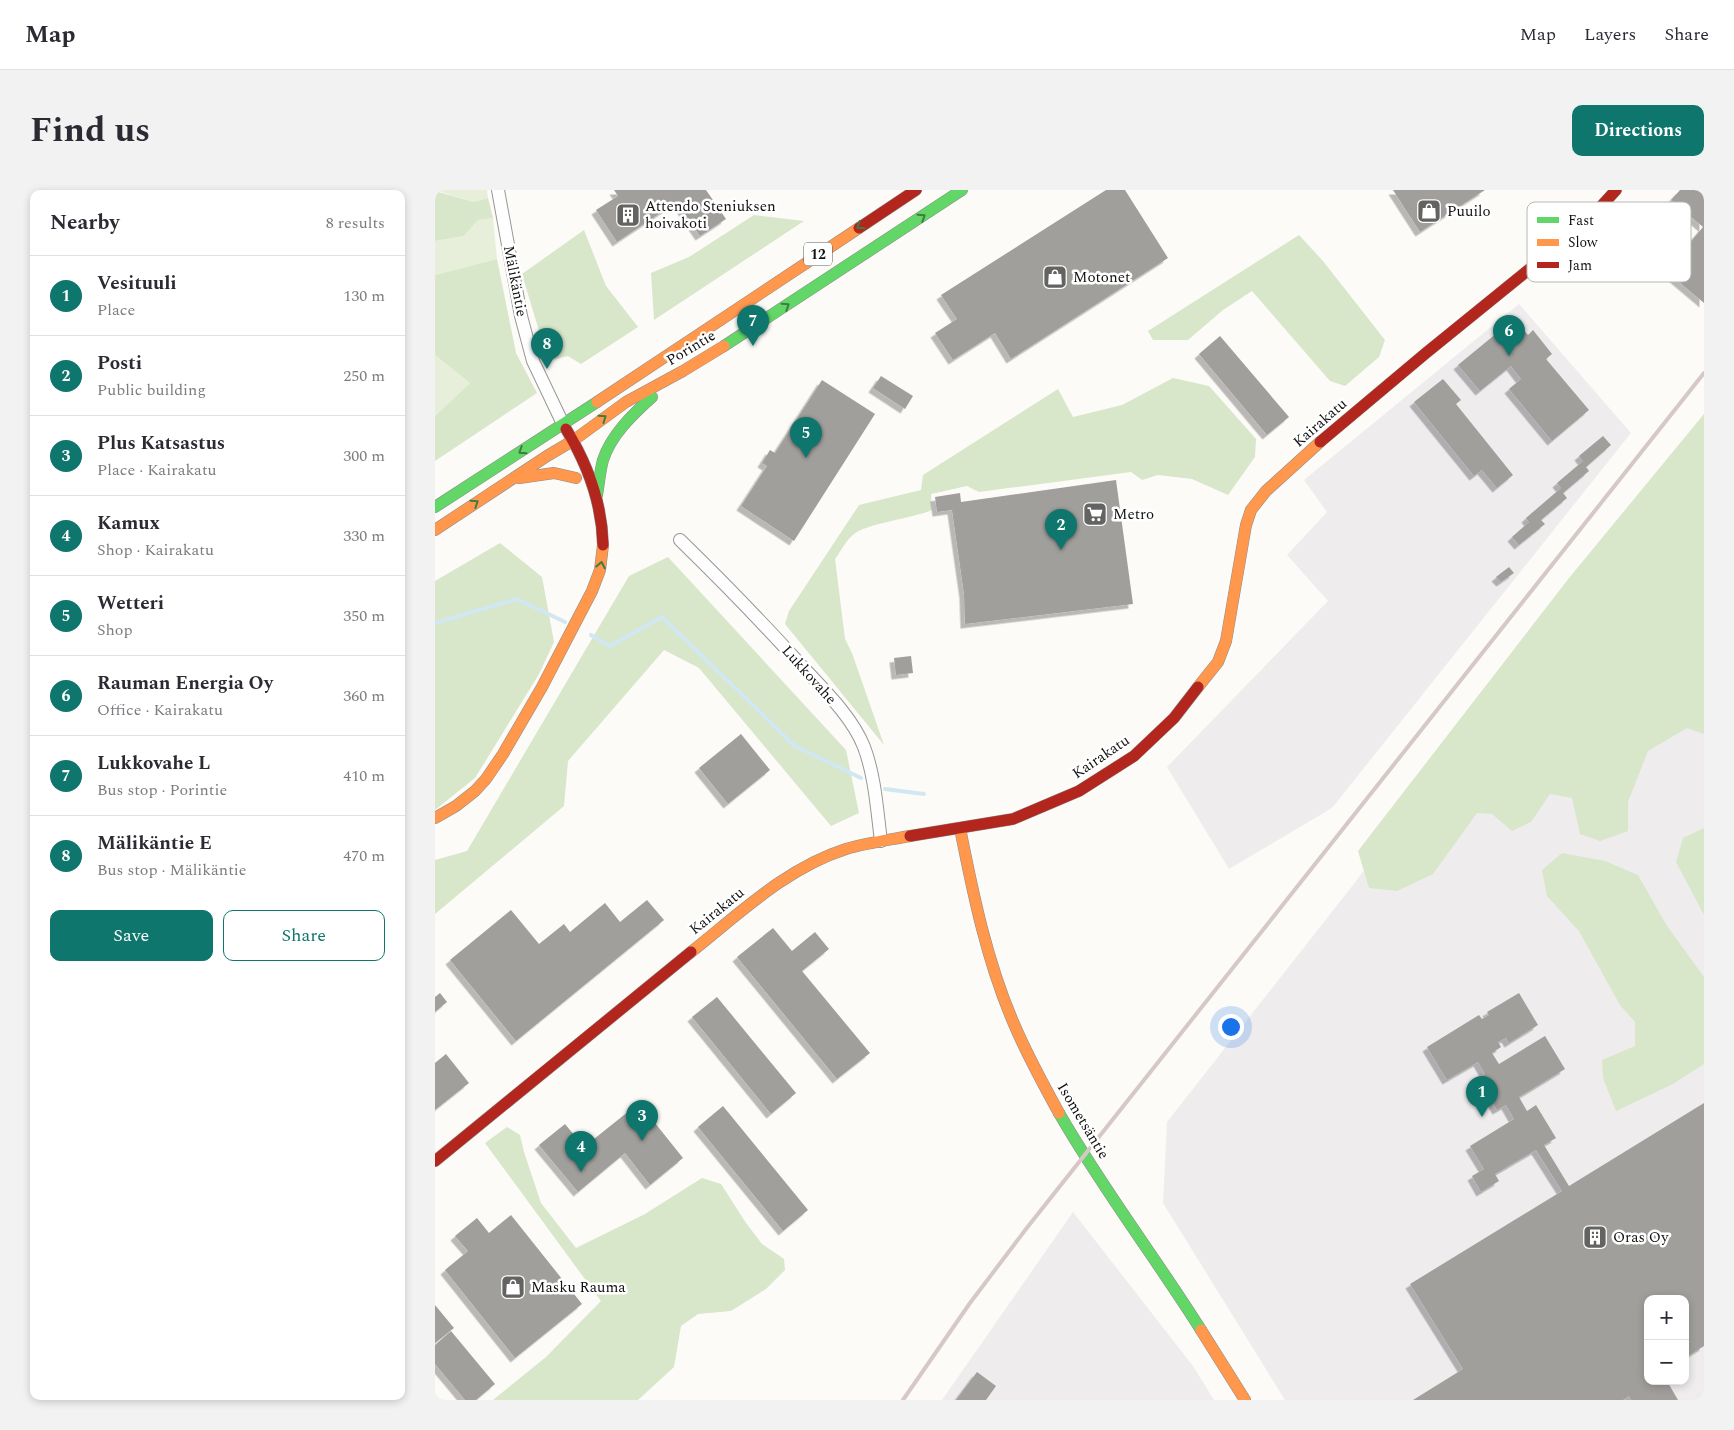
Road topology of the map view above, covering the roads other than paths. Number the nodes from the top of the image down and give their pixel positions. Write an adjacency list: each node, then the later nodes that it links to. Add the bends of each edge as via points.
1 (498, 190): 8 (street, Mälikäntie, via 521,316 533,361)
2 (915, 190): 8 (main road, Porintie / 12, one-way to 8)
3 (962, 190): 7 (main road, Porintie / 12, one-way to 3)
4 (1616, 190): 5 (main road, Kairakatu)
5 (1605, 202)
6 (1527, 271): 19 (main road, Kairakatu, via 1266,491 1251,510 1246,525 1226,641 1218,662 1174,718 1134,756 1079,791 1013,819)
7 (683, 371): 9 (main road, Porintie / 12, one-way to 7, via 626,402); 12 (main road, via 639,408 611,443 604,457)
8 (563, 424): 9 (main road); 10 (main road); 13 (main road, Porintie / 12, one-way to 13)
9 (574, 440): 10 (main road, Porintie / 12); 12 (main road)
10 (567, 455): 11 (main road, Porintie / 12); 11 (main road, via 577,482 563,473 552,472)
11 (510, 480): 14 (main road, Porintie / 12, one-way to 11)
12 (597, 495): 17 (main road, one-way to 12, via 597,583 603,562 603,532)
13 (435, 507)
14 (435, 530)
15 (680, 540): 20 (street, Lukkovahe, via 716,574 846,716 864,746 873,781)
16 (591, 554): 17 (main road)
17 (582, 609): 18 (main road, via 548,679 496,766 465,799)
18 (435, 818)
19 (960, 828): 20 (main road, Kairakatu); 22 (main road, Isometsäntie, via 983,934 1005,1000 1048,1094 1084,1155)
20 (881, 841): 21 (main road, Kairakatu, via 846,849 809,865 772,887)
21 (435, 1161)
22 (1245, 1400)

